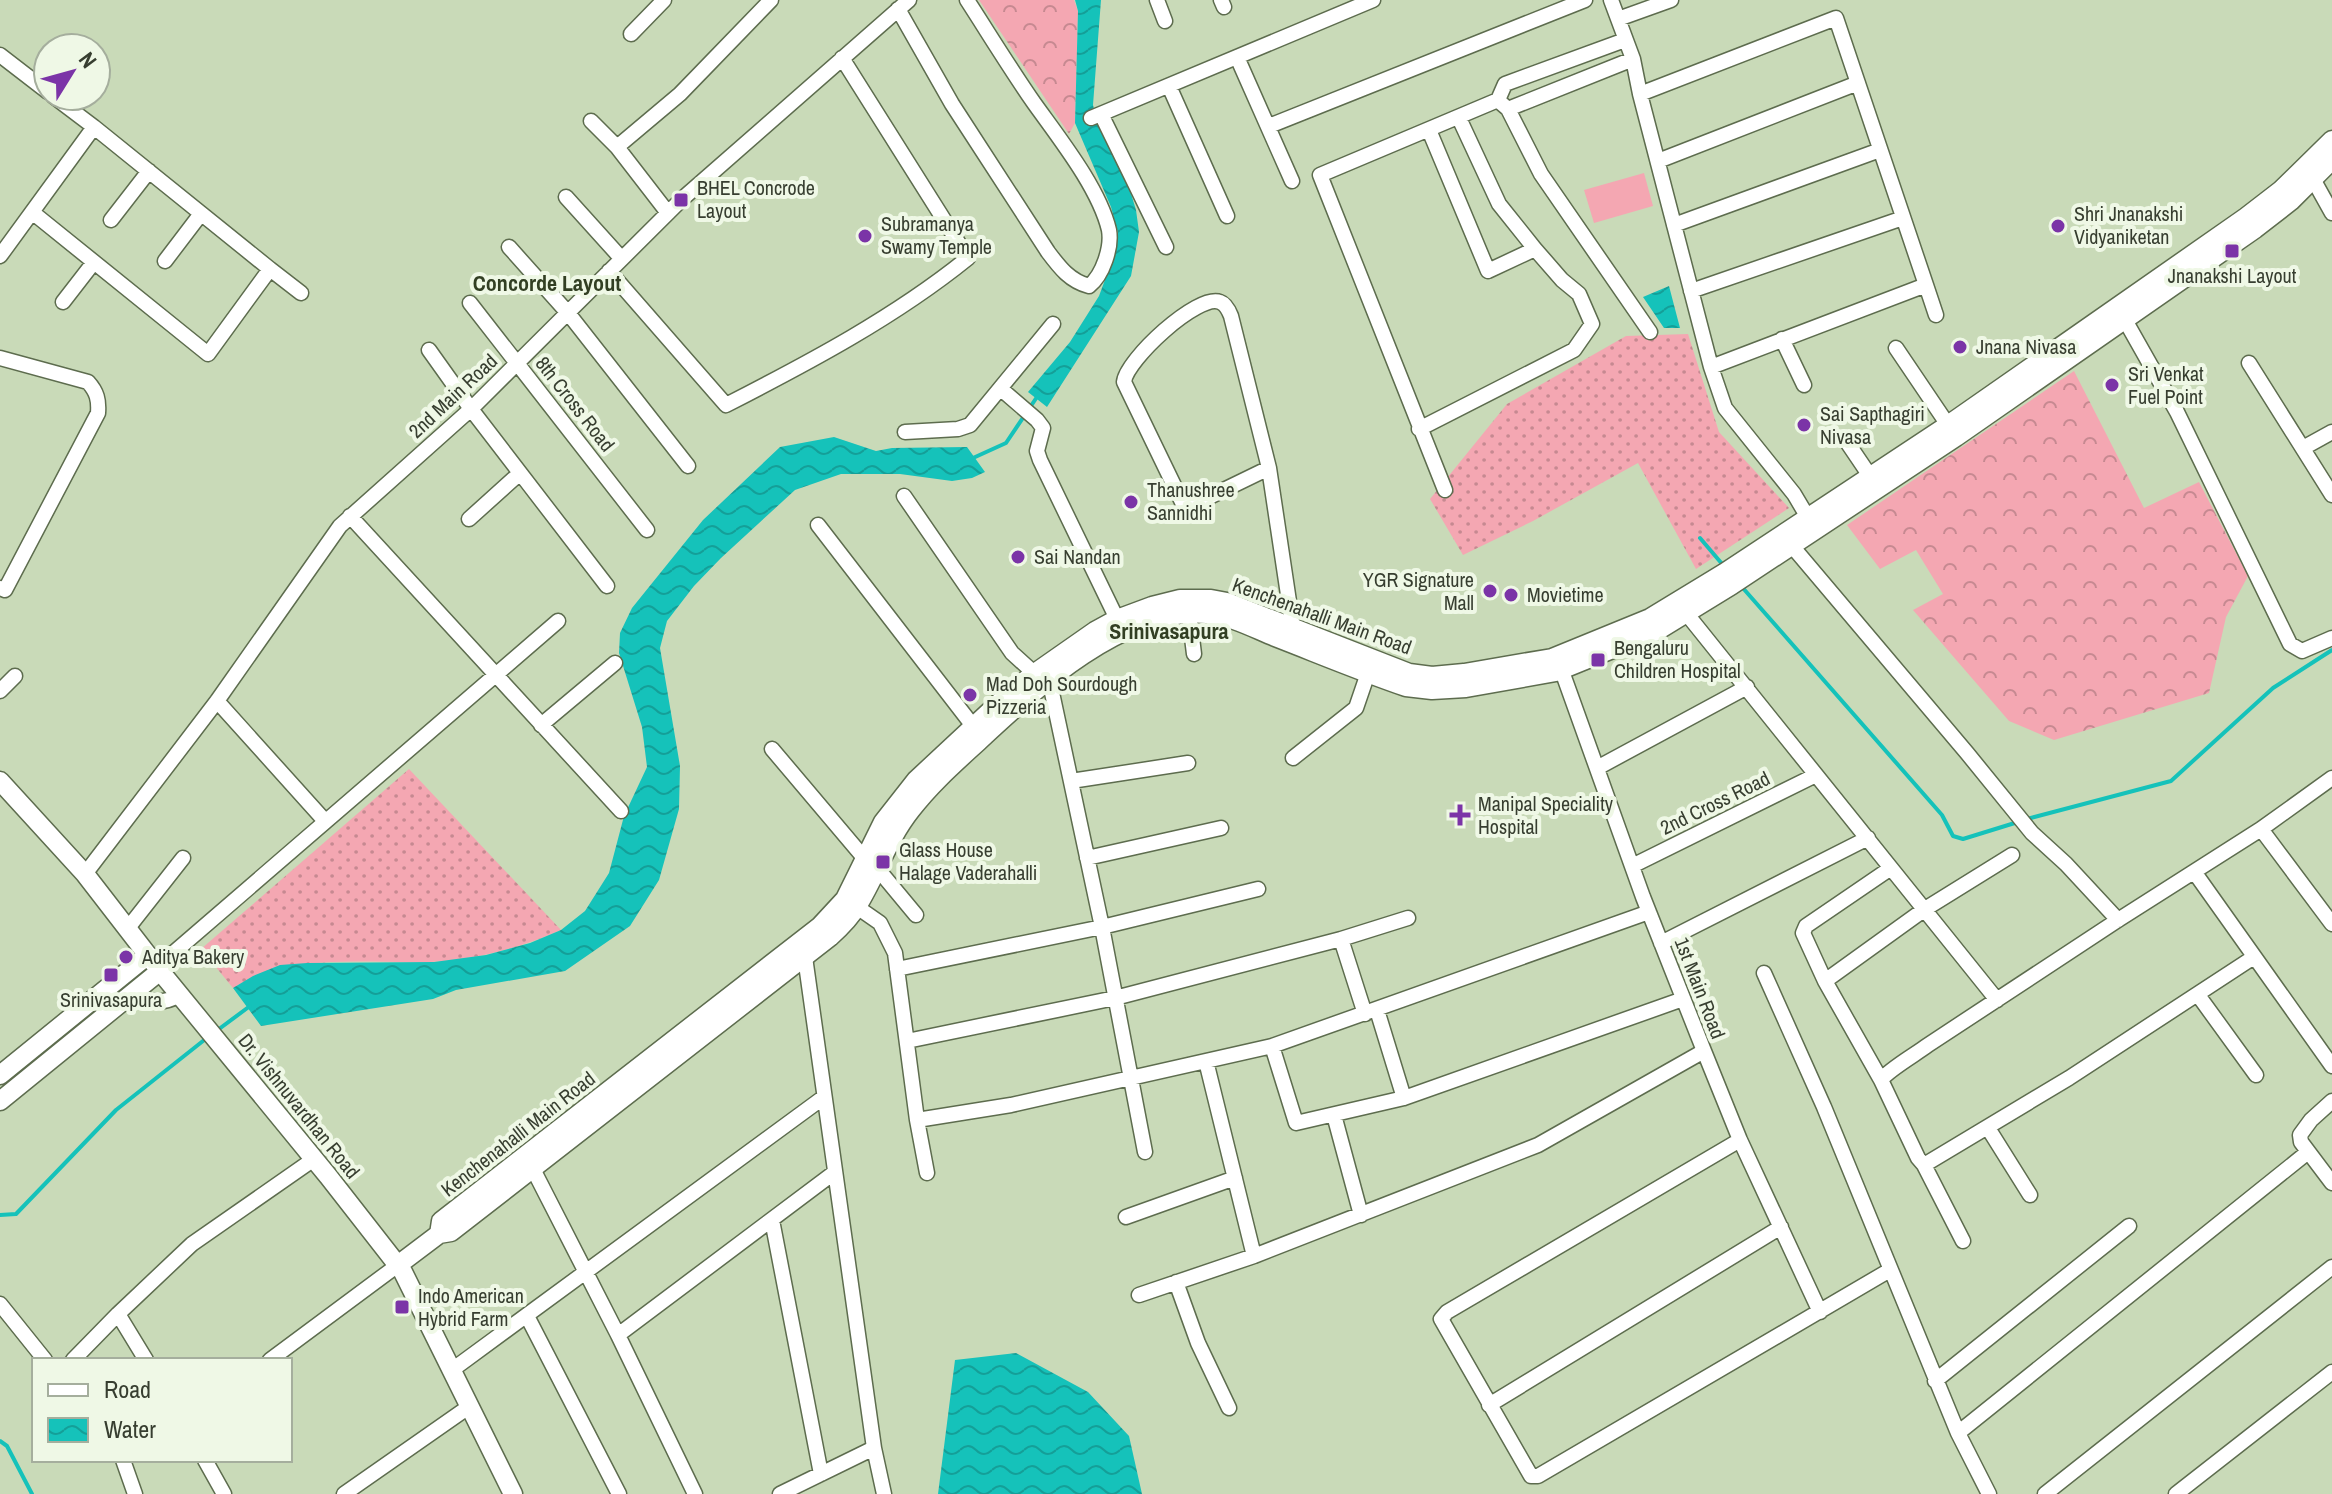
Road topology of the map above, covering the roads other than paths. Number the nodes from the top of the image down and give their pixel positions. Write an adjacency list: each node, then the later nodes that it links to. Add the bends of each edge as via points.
1 (664, 0): 12 (street)
2 (771, 0): 30 (street, via 680,94)
3 (967, 0): 9 (street, via 1080,170 1104,218 1110,235 1105,259 1089,286 1073,280 1048,252 952,104)
4 (1157, 0): 11 (street)
5 (1373, 0): 15 (street)
6 (1585, 0): 26 (street)
7 (1611, 0): 10 (street)
8 (1671, 0): 10 (street)
9 (903, 4): 16 (street, 2nd Main Road)
10 (1618, 19): 13 (street)
11 (1165, 21)
12 (631, 34)
13 (1625, 40): 17 (street); 22 (street, via 1505,84)
14 (0, 55): 18 (street)
15 (1237, 57): 20 (street); 26 (street)
16 (842, 58): 39 (street, 2nd Main Road); 54 (street, via 968,258 928,290 726,405)
17 (1633, 59): 21 (street); 22 (street)
18 (32, 80)
19 (1858, 83): 21 (street, via 1836,18); 31 (street); 33 (street)
20 (1169, 86): 42 (street); 47 (street, via 1096,116)
21 (1640, 94): 33 (street)
22 (1503, 104): 24 (street); 64 (street, via 1541,174)
23 (74, 112): 27 (street)
24 (1459, 118): 28 (street); 48 (street, via 1499,204)
25 (591, 121): 30 (street)
26 (1269, 126): 36 (street)
27 (94, 127): 34 (street); 38 (street)
28 (1429, 130): 48 (street, via 1488,271); 76 (street, via 1320,175)
29 (2332, 140): 75 (main road, Kenchenahalli Main Road, via 2246,217)
30 (617, 147): 39 (street)
31 (1880, 150): 43 (street); 45 (street)
32 (2332, 160): 35 (main road, Kenchenahalli Main Road)
33 (1658, 161): 45 (street)
34 (149, 171): 41 (street); 44 (street)
35 (2313, 179): 40 (street); 62 (main road, Kenchenahalli Main Road, via 2255,229)
36 (1292, 181)
37 (566, 197): 50 (street)
38 (32, 212): 49 (street); 52 (street)
39 (668, 213): 50 (street, 2nd Main Road)
40 (2332, 213)
41 (200, 215): 51 (street); 53 (street)
42 (1227, 216)
43 (1903, 218): 55 (street); 56 (street)
44 (111, 220)
45 (1674, 225): 56 (street)
46 (509, 247): 60 (street)
47 (1166, 247)
48 (1535, 249): 76 (street, via 1579,294 1592,324 1574,350)
49 (0, 256)
50 (621, 258): 54 (street, 2nd Main Road)
51 (165, 261)
52 (94, 262): 53 (street, via 208,354); 58 (street)
53 (270, 269): 57 (street)
54 (609, 271): 60 (street, 2nd Main Road)
55 (1926, 285): 61 (street); 65 (street)
56 (1691, 291): 71 (street)
57 (301, 293)
58 (63, 302)
59 (470, 303): 69 (street, 8th Cross Road)
60 (568, 313): 69 (street, 2nd Main Road); 81 (street)
61 (1936, 315)
62 (2125, 320): 90 (main road, Kenchenahalli Main Road, via 1956,437); 101 (street, via 2177,412 2290,644 2302,651)
63 (1053, 324): 73 (street)
64 (1650, 332)
65 (1782, 339): 71 (street); 72 (street)
66 (1896, 348): 75 (street)
67 (429, 350): 74 (street)
68 (0, 358): 95 (street, via 88,382 99,402 98,413)
69 (517, 363): 74 (street, 2nd Main Road); 92 (street, 8th Cross Road)
70 (2249, 363): 80 (street)
71 (1711, 367): 90 (street, via 1725,408)
72 (1804, 385)
73 (1001, 389): 77 (street, via 970,425); 98 (street, via 1043,428 1040,460)
74 (471, 409): 83 (street); 88 (street, 2nd Main Road)
75 (1948, 425): 84 (main road, Kenchenahalli Main Road)
76 (1419, 429): 85 (street)
77 (905, 432)
78 (2332, 432): 80 (street)
79 (1847, 442): 84 (street)
80 (2303, 448): 86 (street)
81 (688, 466)
82 (1269, 468): 82 (street, via 1231,316 1219,301 1208,302 1169,327 1136,358 1124,382 1188,506); 100 (street)
83 (520, 473): 89 (street); 94 (street)
84 (1870, 476): 90 (main road, Kenchenahalli Main Road)
85 (1445, 490)
86 (2332, 495)
87 (904, 496): 105 (street, via 1012,653)
88 (350, 516): 107 (street); 111 (street, 2nd Main Road)
89 (469, 519)
90 (1812, 524): 93 (main road, Kenchenahalli Main Road); 104 (main road, Kenchenahalli Main Road, via 1650,618)
91 (818, 525): 113 (street)
92 (647, 530)
93 (1792, 546): 97 (main road, Kenchenahalli Main Road); 142 (street, via 2032,833)
94 (607, 586)
95 (2, 592)
96 (1189, 613): 102 (street); 105 (main road, Kenchenahalli Main Road, via 1120,634); 106 (main road, Kenchenahalli Main Road, via 1238,621)
97 (1686, 613): 104 (main road, Kenchenahalli Main Road, via 1657,631); 109 (street)
98 (1117, 619): 100 (main road, Kenchenahalli Main Road, via 1165,602 1211,599); 105 (main road, Kenchenahalli Main Road, via 1086,636)
99 (558, 621): 107 (street)
100 (1293, 628): 104 (main road, Kenchenahalli Main Road, via 1409,673 1432,676)
101 (2332, 638)
102 (1194, 654)
103 (615, 663): 112 (street)
104 (1560, 663): 106 (main road, Kenchenahalli Main Road, via 1466,688 1432,690); 117 (street, 1st Main Road)
105 (1043, 673): 113 (main road, Kenchenahalli Main Road); 121 (street); 130 (main road, Kenchenahalli Main Road, via 1013,709 927,789)
106 (1368, 673): 115 (street, via 1356,708)
107 (495, 675): 112 (street); 123 (street)
108 (15, 676): 110 (street)
109 (1747, 687): 117 (street); 118 (street)
110 (0, 691)
111 (217, 701): 123 (street); 134 (street, 2nd Main Road)
112 (541, 725): 122 (street)
113 (973, 726): 130 (main road, Kenchenahalli Main Road, via 916,780 883,822)
114 (772, 749): 130 (street)
115 (1293, 758)
116 (1188, 763): 121 (street)
117 (1597, 768): 131 (street, 1st Main Road)
118 (1816, 775): 126 (street); 131 (street, 2nd Cross Road)
119 (2332, 778): 125 (street)
120 (0, 781): 134 (main road, Dr. Vishnuvardhan Road)
121 (1071, 781): 129 (street)
122 (621, 811)
123 (325, 821): 150 (street)
124 (1221, 828): 129 (street)
125 (2261, 829): 133 (street); 140 (street)
126 (1868, 838): 132 (street); 146 (street)
127 (2012, 855): 137 (street)
128 (183, 858): 144 (street)
129 (1087, 858): 143 (street)
130 (871, 863): 136 (main road, Kenchenahalli Main Road); 139 (street); 147 (main road, Kenchenahalli Main Road)
131 (1632, 866): 138 (street, 1st Main Road)
132 (1891, 868): 137 (street); 153 (street, via 1806,926 1803,933)
133 (2195, 873): 142 (street); 149 (street)
134 (85, 874): 144 (main road, Dr. Vishnuvardhan Road)
135 (1258, 889): 143 (street)
136 (857, 907): 147 (main road, Kenchenahalli Main Road, via 838,929); 151 (street, via 880,923)
137 (1925, 909): 153 (street); 159 (street)
138 (1649, 912): 146 (street, 1st Main Road); 160 (street)
139 (916, 915)
140 (2330, 915)
141 (1408, 918): 145 (street)
142 (2118, 920): 159 (street)
143 (1102, 927): 151 (street); 157 (street)
144 (128, 928): 148 (main road, Dr. Vishnuvardhan Road)
145 (1341, 939): 157 (street); 160 (street)
146 (1661, 943): 158 (street, 1st Main Road)
147 (802, 950): 170 (street); 182 (main road, Kenchenahalli Main Road); 193 (main road, Kenchenahalli Main Road, via 441,1221)
148 (148, 955): 150 (main road, Dr. Vishnuvardhan Road); 166 (main road)
149 (2254, 957): 156 (street); 165 (street)
150 (165, 963): 154 (main road); 155 (main road, Dr. Vishnuvardhan Road)
151 (897, 969): 161 (street)
152 (1764, 973): 198 (street)
153 (1825, 981): 169 (street)
154 (133, 992): 155 (street, via 158,1002); 172 (main road)
155 (180, 995): 180 (main road, Dr. Vishnuvardhan Road)
156 (2198, 995): 167 (street); 176 (street)
157 (1115, 998): 161 (street); 168 (street)
158 (1683, 999): 163 (street, 1st Main Road); 171 (street)
159 (1997, 1000): 169 (street)
160 (1371, 1012): 162 (street); 171 (street)
161 (907, 1041): 175 (street)
162 (1272, 1046): 164 (street); 174 (street, via 1296,1123)
163 (1704, 1051): 177 (street, 1st Main Road); 188 (street, via 1538,1145)
164 (1206, 1061): 168 (street); 185 (street)
165 (2332, 1066)
166 (0, 1075)
167 (2256, 1075)
168 (1131, 1077): 175 (street); 178 (street)
169 (1881, 1080): 181 (street)
170 (824, 1097): 183 (street); 199 (street)
171 (1404, 1098): 174 (street)
172 (0, 1101)
173 (2332, 1101): 179 (street, via 2300,1135)
174 (1334, 1115): 188 (street)
175 (917, 1120): 184 (street)
176 (1988, 1128): 181 (street); 187 (street)
177 (1740, 1140): 192 (street, 1st Main Road); 214 (street, via 1447,1312 1441,1319 1444,1328)
178 (1145, 1152)
179 (2308, 1152): 186 (street); 217 (street)
180 (314, 1159): 196 (main road, Dr. Vishnuvardhan Road); 204 (street, via 192,1244)
181 (1924, 1165): 194 (street)
182 (533, 1169): 193 (main road, Kenchenahalli Main Road, via 451,1232); 199 (street)
183 (835, 1172): 190 (street); 218 (street)
184 (927, 1173)
185 (1235, 1178): 189 (street); 195 (street)
186 (2332, 1183)
187 (2030, 1195)
188 (1361, 1215): 195 (street)
189 (1126, 1217)
190 (772, 1220): 206 (street); 221 (street)
191 (2129, 1226): 213 (street)
192 (1781, 1227): 203 (street, 1st Main Road); 214 (street)
193 (439, 1234): 196 (main road)
194 (1963, 1241)
195 (1254, 1256): 200 (street)
196 (398, 1265): 210 (street); 211 (main road, Dr. Vishnuvardhan Road)
197 (2332, 1267): 231 (street)
198 (1890, 1270): 203 (street); 213 (street)
199 (586, 1272): 205 (street); 206 (street)
200 (1176, 1282): 201 (street); 216 (street)
201 (1139, 1295)
202 (0, 1304): 207 (street)
203 (1820, 1312): 214 (street, via 1538,1476 1531,1476)
204 (118, 1314): 208 (street); 209 (street)
205 (527, 1316): 211 (street); 226 (street)
206 (618, 1335): 227 (street)
207 (43, 1358)
208 (75, 1358)
209 (145, 1358)
210 (273, 1358)
211 (452, 1370): 215 (main road, Dr. Vishnuvardhan Road)
212 (2332, 1372): 232 (street)
213 (1935, 1381): 217 (street)
214 (1489, 1405)
215 (470, 1406): 224 (street); 225 (main road, Dr. Vishnuvardhan Road)
216 (1229, 1408)
217 (1958, 1433): 230 (street)
218 (874, 1448): 221 (street); 229 (street)
219 (124, 1462): 222 (street)
220 (206, 1462): 223 (street)
221 (821, 1474): 228 (street)
222 (135, 1494)
223 (224, 1494)
224 (344, 1494)
225 (513, 1494)
226 (619, 1494)
227 (695, 1494)
228 (780, 1494)
229 (884, 1494)
230 (1989, 1494)
231 (2045, 1494)
232 (2176, 1494)

